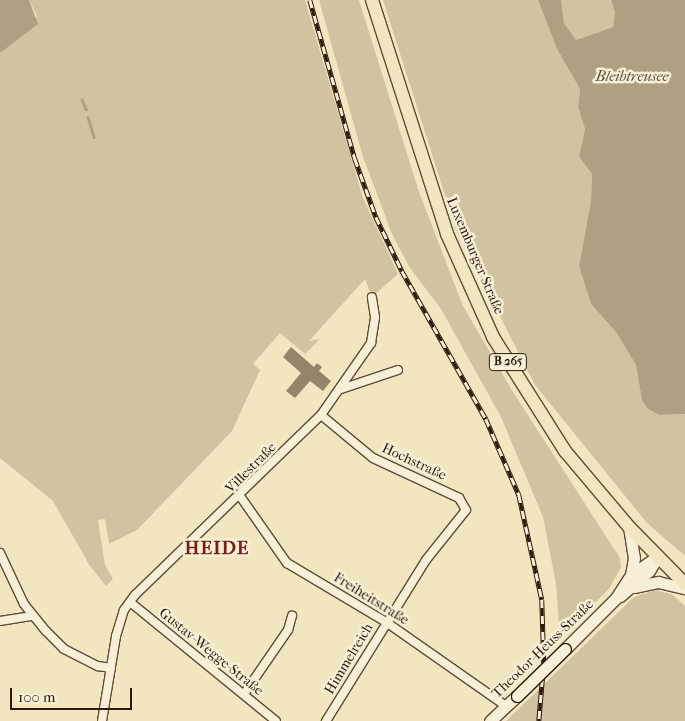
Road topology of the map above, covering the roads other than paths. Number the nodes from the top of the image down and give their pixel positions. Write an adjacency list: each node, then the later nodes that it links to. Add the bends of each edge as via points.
1 (372, 0): 8 (main road, Luxemburger Straße / B 265, via 426,174 466,282 524,391 565,451)
2 (372, 297): 4 (street, Villestraße, via 375,317 371,343)
3 (398, 370): 4 (street)
4 (340, 389): 5 (street, Villestraße)
5 (321, 415): 6 (street, Villestraße); 7 (street, Hochstraße, via 374,458 459,498 464,503)
6 (240, 496): 15 (street, Villestraße); 19 (street, Freiheitstraße, via 287,563)
7 (464, 515): 19 (street, Himmelreich, via 426,560)
8 (629, 527): 10 (main road, Luxemburger Straße / B 265); 11 (main road, via 634,558)
9 (0, 552): 16 (street)
10 (658, 556): 11 (main road, Theodor-Heuss-Straße); 12 (main road, Luxemburger Straße / B 265); 13 (main road, Theodor-Heuss-Straße)
11 (631, 575): 14 (main road, Theodor-Heuss-Straße)
12 (685, 586): 13 (main road, B 265, via 658,582)
13 (633, 588): 14 (main road, Theodor-Heuss-Straße)
14 (616, 598): 22 (main road, Theodor-Heuss-Straße, bridge)
15 (130, 602): 20 (street, via 116,636); 21 (street, Gustav-Wegge-Straße)
16 (31, 616): 18 (street); 20 (street, via 64,649 98,666)
17 (292, 616): 21 (street, via 288,630)
18 (0, 621)
19 (386, 622): 22 (street, Freiheitstraße); 25 (street, Himmelreich)
20 (110, 668): 23 (street)
21 (244, 694): 24 (street, Gustav-Wegge-Straße)
22 (506, 706): 26 (main road, Theodor-Heuss-Straße)
23 (102, 721)
24 (276, 721)
25 (326, 721)
26 (490, 721)

